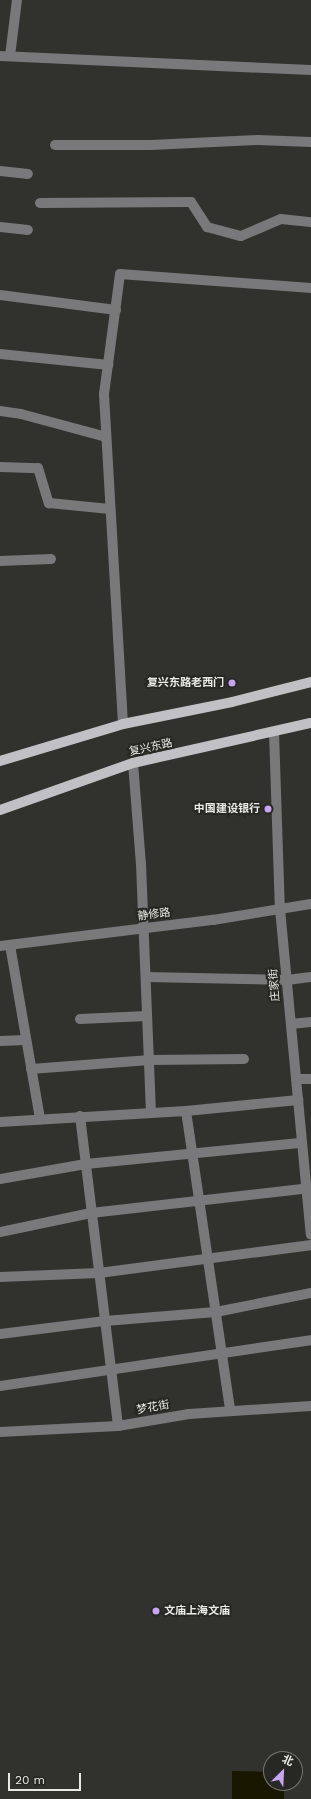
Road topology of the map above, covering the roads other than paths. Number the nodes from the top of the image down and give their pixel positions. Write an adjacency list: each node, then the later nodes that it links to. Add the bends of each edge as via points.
1 (17, 0): 3 (street)
2 (0, 56): 3 (street)
3 (10, 56): 4 (street)
4 (311, 70)
5 (311, 142): 6 (street, via 258,140 151,145)
6 (55, 145)
7 (0, 171): 8 (street)
8 (28, 174)
9 (40, 203): 10 (street, via 191,202 207,227 241,236 281,219)
10 (311, 222)
11 (0, 227): 12 (street)
12 (28, 230)
13 (311, 288): 15 (street, via 120,274)
14 (0, 295): 15 (street)
15 (116, 310): 17 (street)
16 (0, 354): 17 (street)
17 (108, 365): 19 (street, via 104,394)
18 (0, 411): 19 (street, via 21,414)
19 (106, 437): 21 (street)
20 (0, 467): 21 (street, via 38,468 49,503)
21 (110, 510): 26 (street)
22 (51, 559): 23 (street)
23 (0, 561)
24 (311, 682): 26 (main road, via 232,702)
25 (311, 723): 27 (main road, 复兴东路)
26 (123, 724): 28 (main road)
27 (274, 732): 29 (main road, 复兴东路); 32 (street, 庄家街)
28 (0, 761)
29 (133, 763): 30 (main road, 复兴东路); 33 (street)
30 (0, 810)
31 (311, 904): 32 (street, 静修路)
32 (280, 909): 33 (street, 静修路); 37 (street, 庄家街)
33 (144, 929): 34 (street, 静修路); 36 (street)
34 (5, 945): 42 (street)
35 (311, 976): 37 (street)
36 (146, 977): 37 (street); 38 (street)
37 (287, 980): 41 (street, 庄家街)
38 (148, 1016): 39 (street); 45 (street)
39 (80, 1019)
40 (311, 1022): 41 (street)
41 (290, 1024): 47 (street, 庄家街)
42 (26, 1040): 43 (street); 46 (street)
43 (0, 1041)
44 (244, 1059): 45 (street)
45 (150, 1060): 46 (street); 51 (street)
46 (31, 1069): 53 (street)
47 (296, 1079): 48 (street); 49 (street, 庄家街)
48 (311, 1079)
49 (298, 1100): 50 (street); 55 (street, 庄家街)
50 (186, 1111): 51 (street); 56 (street)
51 (151, 1112): 52 (street)
52 (80, 1116): 53 (street); 57 (street)
53 (40, 1119): 54 (street)
54 (0, 1122)
55 (302, 1143): 56 (street); 59 (street, 庄家街)
56 (192, 1152): 57 (street); 60 (street)
57 (86, 1164): 58 (street); 61 (street)
58 (0, 1179)
59 (309, 1189): 60 (street); 63 (street, 庄家街)
60 (200, 1201): 61 (street); 65 (street)
61 (92, 1213): 62 (street); 66 (street)
62 (0, 1232)
63 (311, 1235)
64 (311, 1245): 65 (street)
65 (208, 1257): 66 (street); 69 (street)
66 (99, 1273): 67 (street); 70 (street)
67 (0, 1277)
68 (311, 1293): 69 (street)
69 (216, 1312): 70 (street); 73 (street)
70 (105, 1321): 71 (street); 74 (street)
71 (0, 1334)
72 (311, 1340): 73 (street)
73 (222, 1354): 74 (street); 77 (street)
74 (110, 1368): 75 (street); 78 (street)
75 (0, 1386)
76 (311, 1406): 77 (street, 梦花街)
77 (230, 1409): 78 (street, 梦花街)
78 (118, 1426): 79 (street, 梦花街)
79 (0, 1432)

